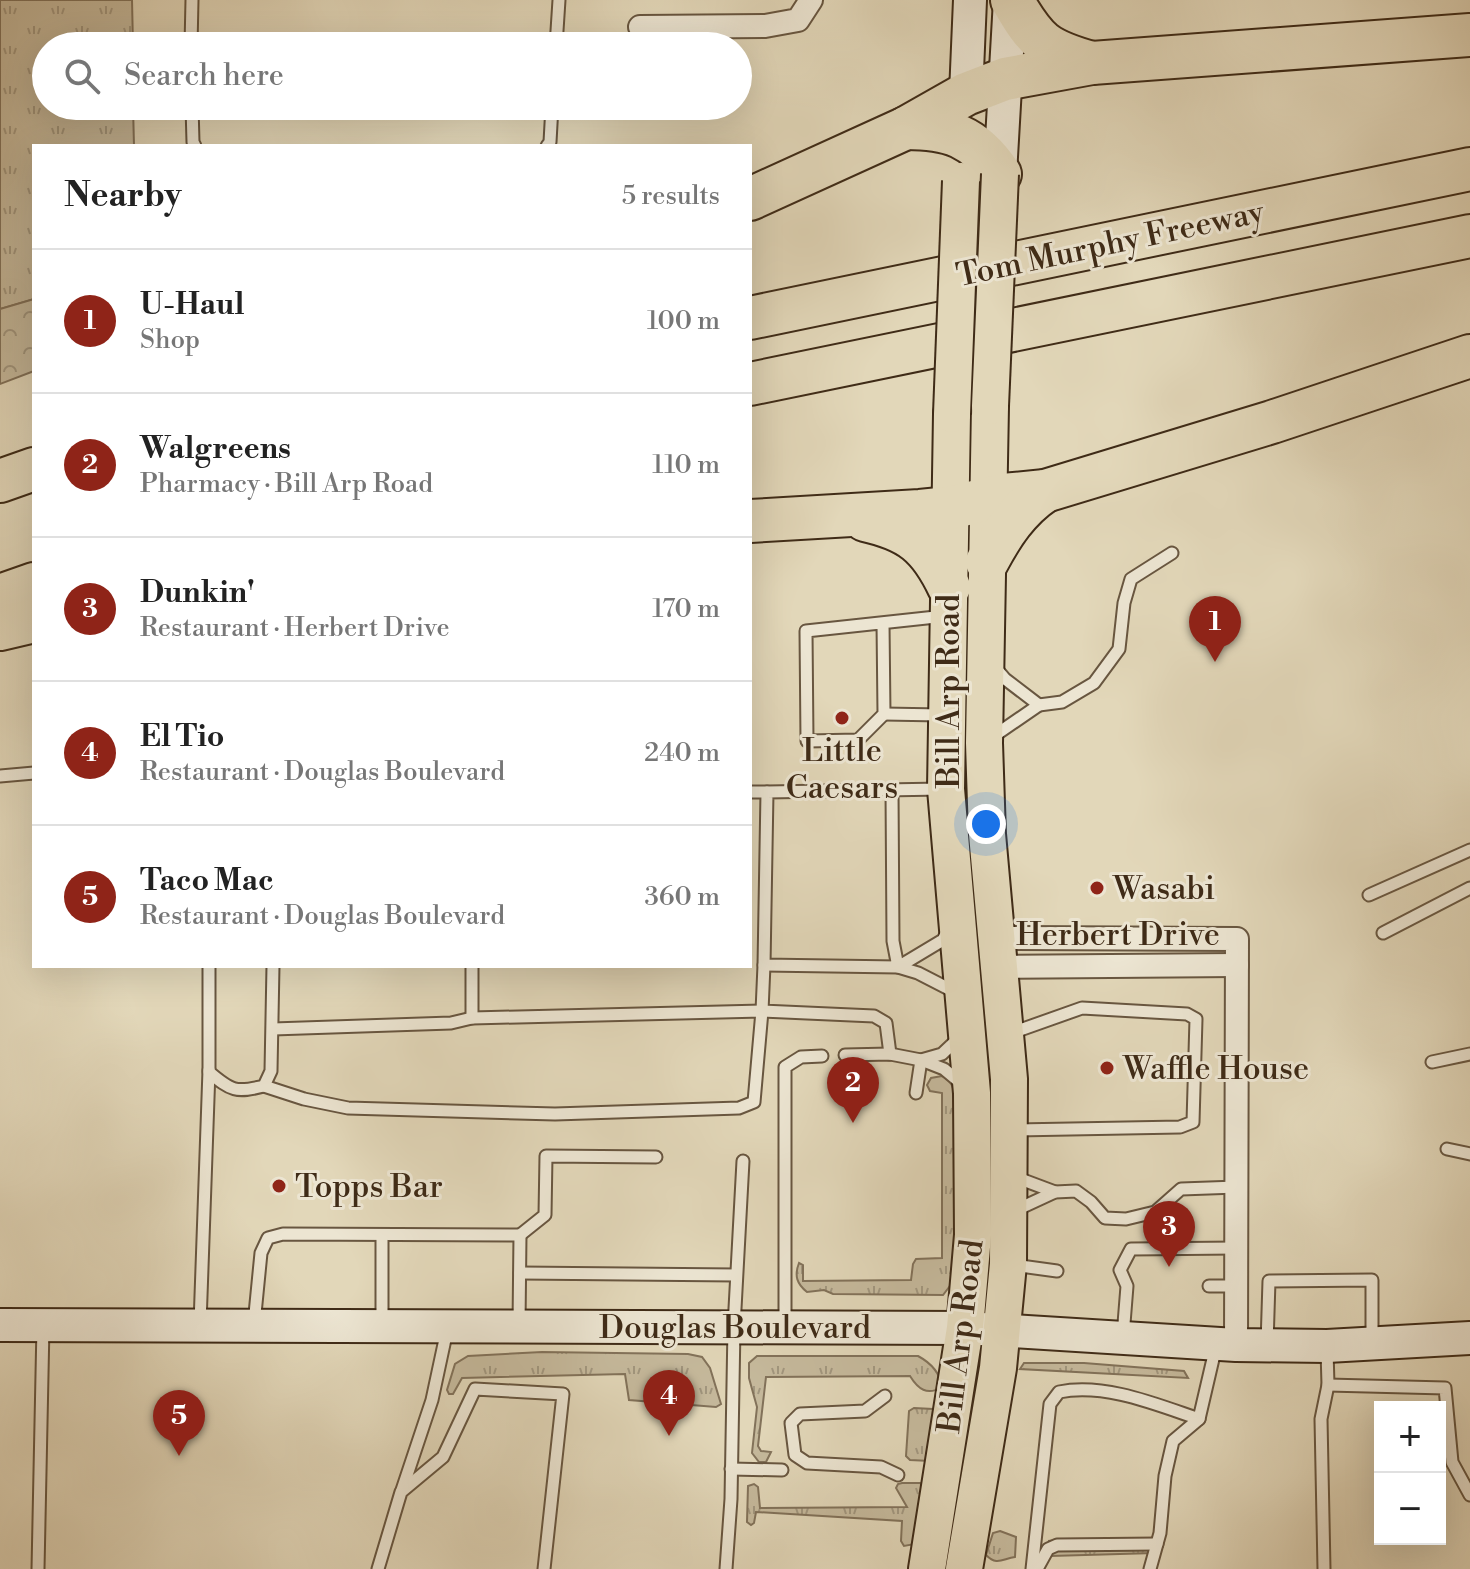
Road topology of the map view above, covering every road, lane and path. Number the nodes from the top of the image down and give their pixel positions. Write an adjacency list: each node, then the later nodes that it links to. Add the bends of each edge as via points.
1 (192, 0): 7 (lane)
2 (559, 0): 8 (lane)
3 (811, 0): 6 (street, via 798,20 765,26)
4 (970, 0): 12 (main road)
5 (1011, 0): 10 (highway, via 1037,39); 11 (main road, Bill Arp Road)
6 (640, 27)
7 (191, 32)
8 (557, 32)
9 (1470, 35): 10 (highway)
10 (1092, 63): 11 (highway)
11 (1005, 79): 12 (highway); 20 (main road, Bill Arp Road)
12 (966, 94): 15 (highway); 16 (main road)
13 (192, 120): 17 (lane)
14 (551, 120): 18 (lane)
15 (906, 128): 16 (highway, via 936,129); 21 (highway)
16 (963, 138): 20 (highway, via 983,152)
17 (194, 144)
18 (548, 144)
19 (1470, 169): 23 (highway, Tom Murphy Freeway)
20 (980, 177): 30 (main road, Bill Arp Road, bridge, via 990,406); 30 (main road, Bill Arp Road, bridge, via 952,414)
21 (752, 198)
22 (1470, 236): 25 (highway, Tom Murphy Freeway)
23 (752, 318)
24 (1470, 356): 28 (highway)
25 (752, 384)
26 (32, 470): 27 (highway)
27 (0, 481)
28 (1045, 491): 30 (highway); 35 (highway, via 1020,511)
29 (32, 501): 31 (highway)
30 (969, 503): 32 (highway); 35 (main road, Bill Arp Road); 38 (main road, Bill Arp Road)
31 (0, 510)
32 (852, 517): 33 (highway); 38 (highway, via 914,539 936,562)
33 (752, 521)
34 (1172, 553): 43 (lane, via 1131,579 1119,649 1094,683 1062,702)
35 (987, 562): 42 (main road, Bill Arp Road)
36 (32, 585): 37 (highway)
37 (0, 596)
38 (948, 602): 40 (lane); 45 (main road, Bill Arp Road)
39 (32, 621): 41 (highway)
40 (883, 623): 44 (lane); 44 (lane, via 806,631 807,741 858,740)
41 (0, 629)
42 (986, 657): 43 (lane); 46 (main road, Bill Arp Road)
43 (1039, 705): 46 (lane)
44 (884, 714): 45 (lane)
45 (946, 715): 49 (main road, Bill Arp Road)
46 (984, 743): 58 (main road, Bill Arp Road)
47 (32, 773): 48 (lane)
48 (0, 776)
49 (946, 789): 50 (lane); 56 (main road, Bill Arp Road)
50 (892, 790): 52 (lane); 61 (lane, via 893,941)
51 (752, 792): 52 (lane)
52 (767, 792): 59 (lane)
53 (1470, 850): 55 (lane)
54 (1470, 888): 57 (lane)
55 (1369, 895)
56 (956, 916): 61 (lane, via 943,940); 66 (main road, Bill Arp Road)
57 (1383, 933)
58 (998, 953): 60 (street, Herbert Drive); 60 (street, Herbert Drive, via 1237,939); 69 (main road, Bill Arp Road)
59 (764, 965): 61 (lane); 65 (lane)
60 (1237, 965): 86 (street, Herbert Drive)
61 (898, 967): 66 (lane, via 946,985)
62 (209, 968): 76 (lane)
63 (273, 968): 68 (lane)
64 (472, 968): 67 (lane)
65 (762, 1011): 67 (lane); 70 (lane, via 874,1016 886,1023); 77 (lane, via 754,1102 739,1108 555,1114 348,1108)
66 (964, 1012): 74 (lane, via 960,1037 942,1054); 79 (main road, Bill Arp Road)
67 (472, 1018): 68 (lane)
68 (273, 1029): 77 (lane, via 271,1071)
69 (1005, 1031): 80 (main road, Bill Arp Road); 80 (lane, via 1082,1008 1187,1014 1196,1019 1193,1122 1180,1127)
70 (890, 1054): 72 (lane); 74 (lane)
71 (1470, 1054): 75 (lane)
72 (845, 1055)
73 (822, 1056): 106 (lane, via 801,1057 785,1067)
74 (921, 1060): 78 (lane); 79 (lane, via 944,1069)
75 (1432, 1062)
76 (209, 1067): 77 (lane, via 227,1088); 100 (lane)
77 (264, 1086)
78 (916, 1093)
79 (972, 1093): 107 (main road, Bill Arp Road, via 973,1235)
80 (1010, 1131): 85 (main road, Bill Arp Road)
81 (1447, 1149): 82 (lane)
82 (1470, 1154)
83 (656, 1157): 90 (lane, via 546,1156 545,1215)
84 (743, 1161): 95 (lane)
85 (1009, 1175): 87 (lane); 88 (main road, Bill Arp Road)
86 (1237, 1187): 87 (lane, via 1181,1189 1155,1212 1126,1219 1105,1218 1076,1191); 91 (street, Herbert Drive)
87 (1055, 1192): 88 (lane)
88 (1009, 1213): 92 (main road, Bill Arp Road)
89 (382, 1235): 90 (lane); 101 (lane, via 268,1238 261,1253); 102 (lane)
90 (520, 1235): 94 (lane)
91 (1237, 1248): 97 (street, Herbert Drive); 109 (lane, via 1131,1249 1114,1271 1127,1286)
92 (1008, 1264): 93 (lane); 108 (main road, Bill Arp Road)
93 (1057, 1271)
94 (520, 1273): 95 (lane); 104 (lane)
95 (736, 1275): 105 (lane)
96 (1209, 1286): 97 (lane)
97 (1237, 1286): 111 (street, Herbert Drive)
98 (0, 1325): 99 (main road, Douglas Boulevard)
99 (43, 1325): 100 (main road, Douglas Boulevard); 123 (lane)
100 (200, 1325): 101 (main road, Douglas Boulevard)
101 (254, 1325): 102 (main road, Douglas Boulevard)
102 (382, 1325): 103 (main road, Douglas Boulevard)
103 (448, 1326): 104 (main road, Douglas Boulevard); 120 (lane, via 432,1400)
104 (519, 1326): 105 (main road, Douglas Boulevard)
105 (734, 1327): 106 (main road, Douglas Boulevard); 117 (lane)
106 (785, 1327): 107 (main road, Douglas Boulevard)
107 (965, 1328): 108 (main road, Douglas Boulevard); 127 (main road, Bill Arp Road)
108 (1003, 1330): 109 (main road, Douglas Boulevard); 128 (main road, Bill Arp Road)
109 (1123, 1337): 111 (main road, Douglas Boulevard)
110 (1470, 1338): 112 (main road, Douglas Boulevard)
111 (1240, 1344): 112 (lane, via 1269,1281 1372,1280); 113 (main road, Douglas Boulevard); 116 (lane)
112 (1372, 1344): 113 (main road, Douglas Boulevard)
113 (1327, 1346): 114 (lane)
114 (1328, 1385): 121 (lane, via 1445,1388 1452,1462); 131 (lane, via 1321,1419)
115 (885, 1396): 119 (lane, via 865,1411 800,1414 791,1423 792,1439 795,1455 807,1463 881,1467)
116 (1199, 1419): 122 (lane, via 1173,1441); 129 (lane, via 1143,1400 1081,1388 1059,1392 1050,1404)
117 (731, 1469): 118 (lane); 126 (lane)
118 (782, 1470)
119 (898, 1475)
120 (401, 1492): 124 (lane); 125 (lane, via 443,1457 475,1389 563,1394)
121 (1470, 1495)
122 (1157, 1544): 129 (lane, via 1057,1545); 130 (lane)
123 (38, 1569)
124 (378, 1569)
125 (544, 1569)
126 (726, 1569)
127 (927, 1569)
128 (964, 1569)
129 (1034, 1569)
130 (1150, 1569)
131 (1324, 1569)

